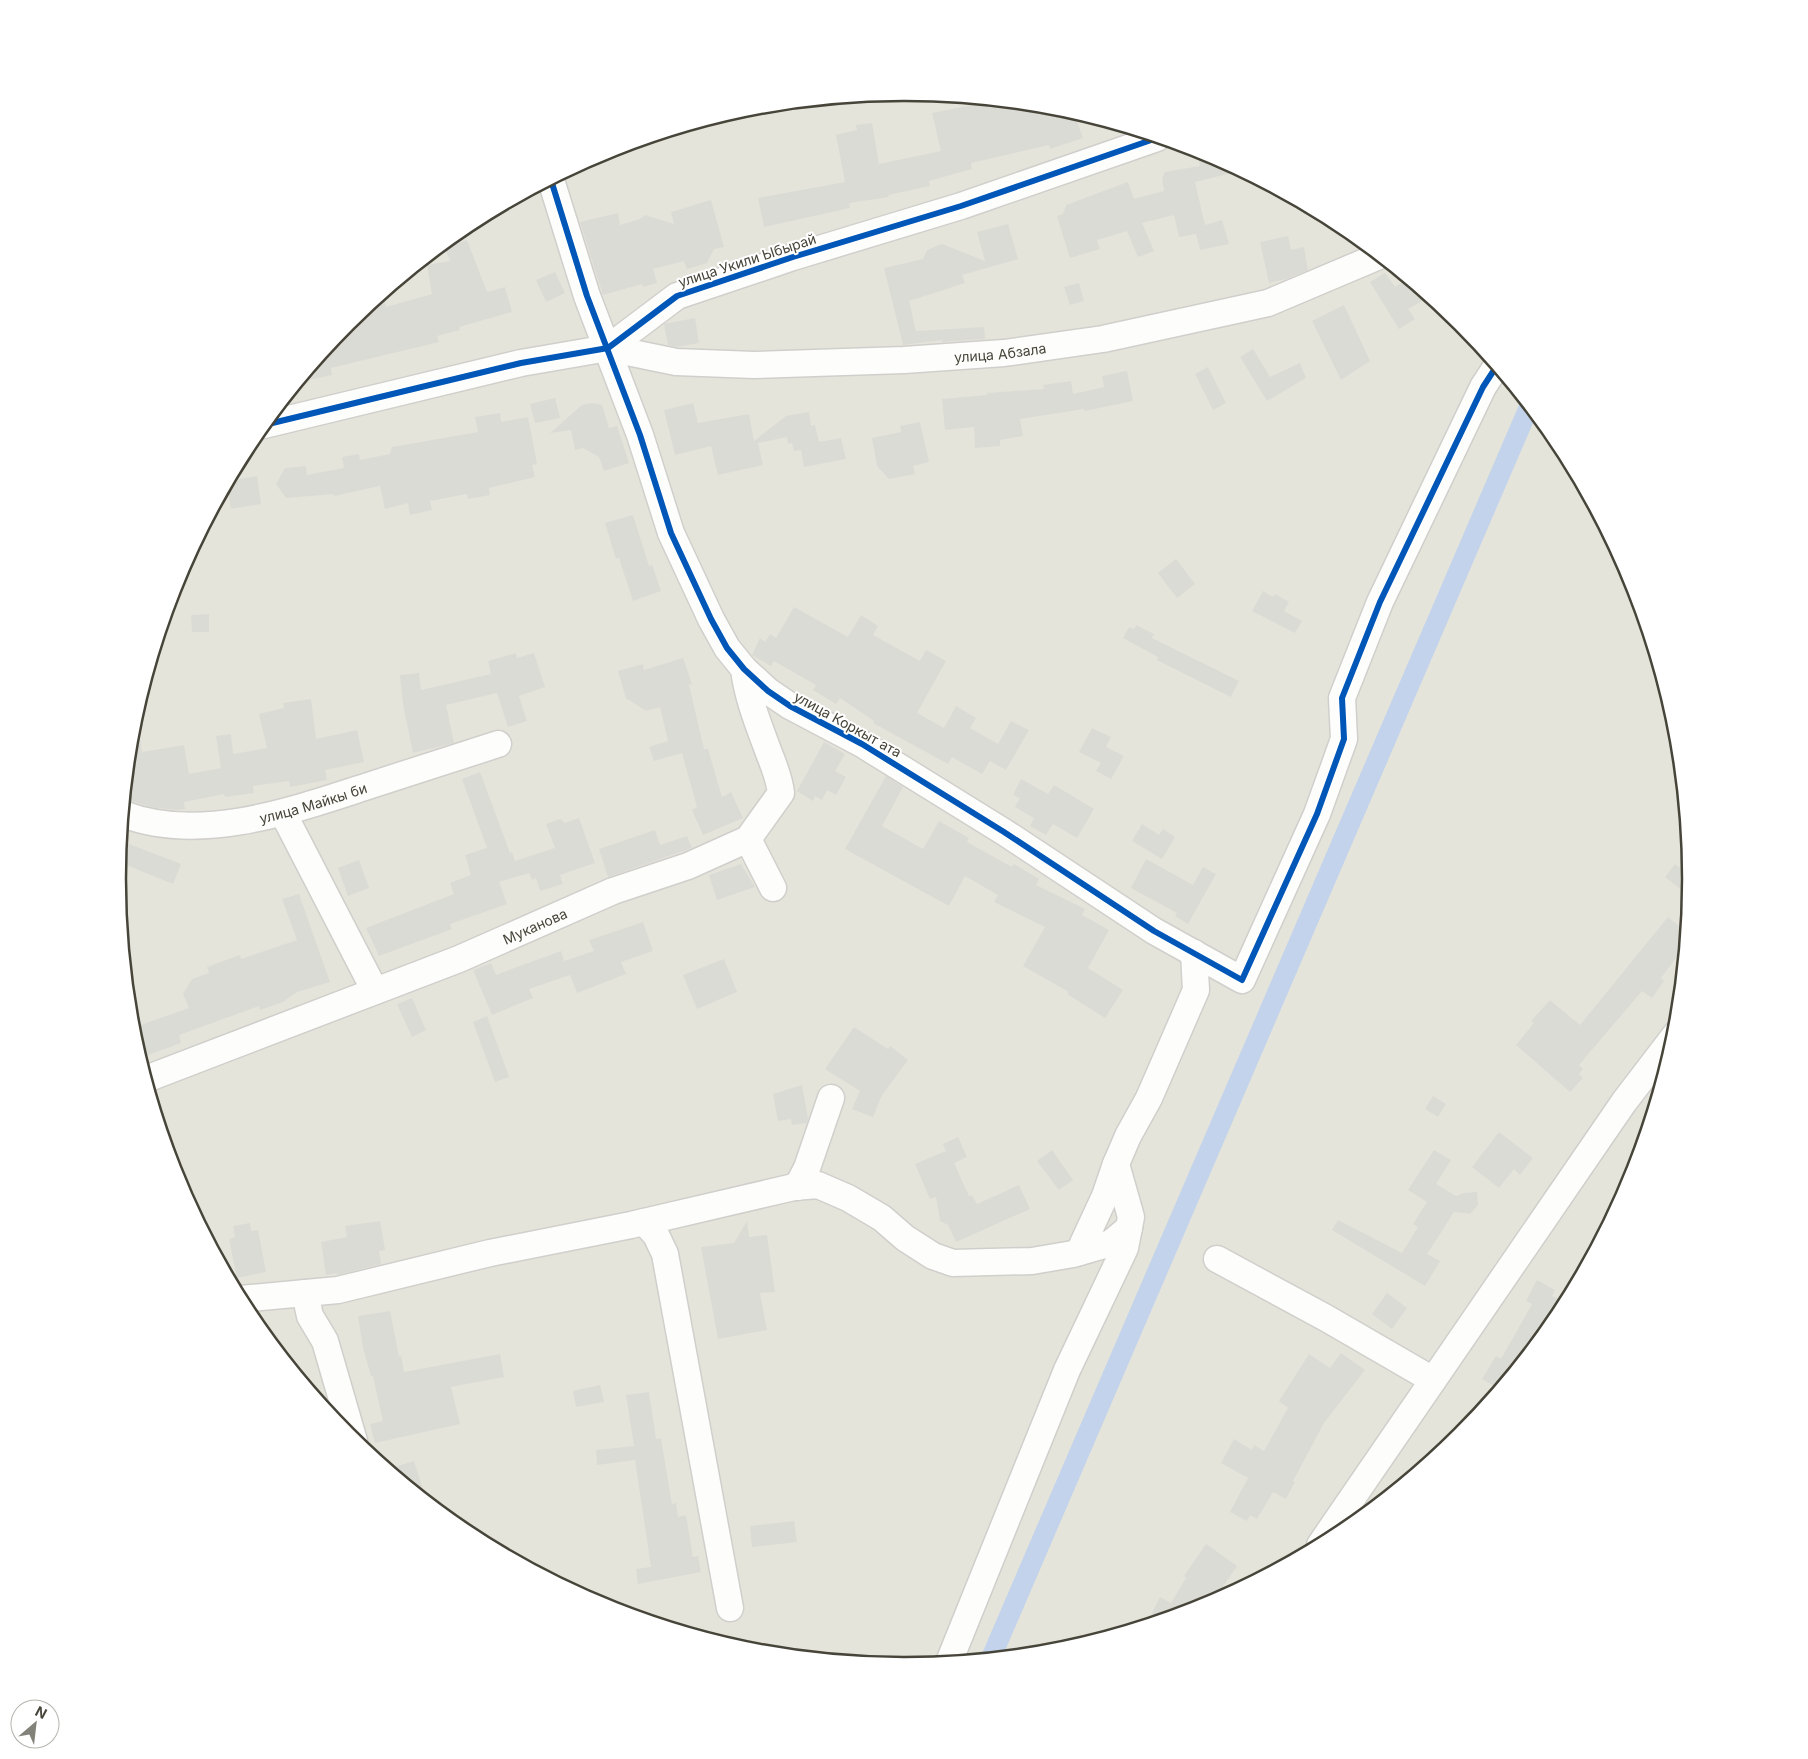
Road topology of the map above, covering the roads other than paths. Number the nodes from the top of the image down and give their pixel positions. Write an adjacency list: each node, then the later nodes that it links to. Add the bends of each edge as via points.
1 (1148, 141): 4 (street, улица Укили Ыбырай, via 961,206 677,296)
2 (553, 186): 4 (street, улица Коркыт ата, via 587,296)
3 (1373, 258): 4 (street, улица Абзала, via 1268,303 1103,340 1004,353 754,365 676,362)
4 (608, 348): 6 (street, улица Укили Ыбырай, via 521,362); 7 (street, улица Коркыт ата, via 671,533 711,619 727,648)
5 (1493, 371): 13 (street, улица Коркыт ата, via 1380,602 1342,698 1344,739 1317,814 1242,980)
6 (275, 422)
7 (744, 669): 11 (street, Муканова, via 746,686 779,776 781,794); 13 (street, улица Коркыт ата, via 790,706 862,744 1154,931)
8 (498, 744): 9 (street, улица Майкы би)
9 (284, 813): 10 (street, улица Майкы би, via 235,824 142,822); 14 (street)
10 (128, 816)
11 (748, 839): 12 (street); 14 (street, Муканова, via 688,866 613,891 459,959)
12 (773, 888)
13 (1194, 953): 18 (street, via 1196,990)
14 (375, 991): 16 (street, Муканова)
15 (1662, 1052): 26 (street, via 1624,1102)
16 (151, 1077)
17 (831, 1098): 19 (street, via 807,1168)
18 (1116, 1164): 21 (street, via 1132,1217); 22 (street)
19 (796, 1187): 20 (street); 22 (street, via 818,1185 848,1198 882,1218 933,1256 953,1263 1032,1261)
20 (644, 1222): 24 (street, via 513,1248 338,1290); 29 (street, via 656,1235 664,1254)
21 (1129, 1228): 22 (street, via 1111,1243); 30 (street, via 1125,1248 1067,1370)
22 (1079, 1252)
23 (1216, 1259): 26 (street)
24 (305, 1293): 25 (street); 27 (street, via 310,1316 324,1341)
25 (248, 1298)
26 (1433, 1380): 28 (street)
27 (349, 1425)
28 (1330, 1531)
29 (730, 1608)
30 (951, 1656)

